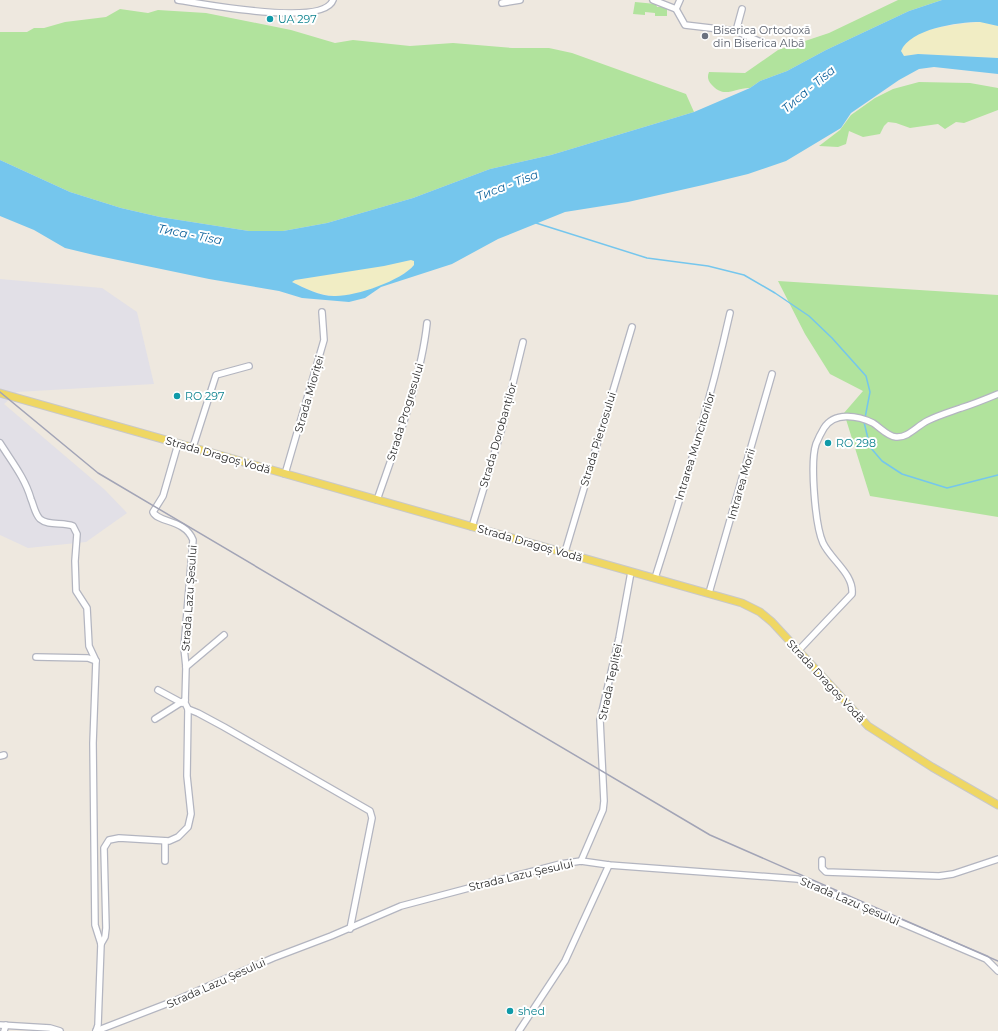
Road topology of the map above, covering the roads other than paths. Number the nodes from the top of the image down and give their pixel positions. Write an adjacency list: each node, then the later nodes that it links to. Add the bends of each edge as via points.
1 (178, 0): 2 (street, via 288,14 320,11)
2 (333, 0)
3 (520, 0): 6 (street)
4 (653, 0): 8 (street)
5 (680, 0): 8 (street)
6 (502, 3)
7 (742, 8): 9 (street)
8 (676, 9): 9 (street, via 685,25)
9 (736, 31): 10 (street)
10 (763, 43)
11 (322, 312): 23 (street, Strada Mioriței, via 324,340)
12 (730, 313): 28 (street, Intrarea Muncitorilor, via 718,370)
13 (427, 323): 24 (street, Strada Progresului, via 425,346 418,372)
14 (632, 327): 26 (street, Strada Pietrosului)
15 (523, 342): 25 (street, Strada Dorobanților, via 502,428)
16 (249, 366): 22 (street, via 216,375)
17 (772, 374): 29 (street, Intrarea Morii)
18 (0, 393): 21 (main road, Strada Dragoș Vodă)
19 (998, 394): 31 (street, via 926,421 905,436 889,435 865,420 840,416 828,422 816,444 814,464 817,526 824,544 851,582 853,591 851,597)
20 (0, 443): 33 (street, Strada Lazu Șesului, via 22,474 40,520 67,524 76,530 76,591 87,608 89,646)
21 (178, 444): 22 (main road, Strada Dragoș Vodă); 34 (street, Strada Lazu Șesului, via 163,496 153,512 158,517 187,529 193,540 185,634)
22 (193, 447): 23 (main road, Strada Dragoș Vodă)
23 (285, 474): 24 (main road, Strada Dragoș Vodă)
24 (377, 500): 25 (main road, Strada Dragoș Vodă)
25 (472, 527): 26 (main road, Strada Dragoș Vodă)
26 (565, 552): 27 (main road, Strada Dragoș Vodă)
27 (631, 572): 28 (main road, Strada Dragoș Vodă); 44 (street, Strada Tepliței, via 600,720 605,791 603,806)
28 (655, 578): 29 (main road, Strada Dragoș Vodă)
29 (709, 593): 31 (main road, Strada Dragoș Vodă, via 742,603 760,612)
30 (224, 635): 34 (street)
31 (798, 651): 39 (main road, Strada Dragoș Vodă, via 868,726)
32 (36, 657): 33 (street)
33 (96, 660): 47 (street, Strada Lazu Șesului, via 93,743 95,925)
34 (186, 667): 36 (street, Strada Lazu Șesului)
35 (158, 690): 36 (street)
36 (183, 701): 37 (street, Strada Lazu Șesului); 38 (street)
37 (188, 709): 40 (street, Strada Lazu Șesului, via 187,776 190,820 184,832); 46 (street, via 198,712 370,811 372,818)
38 (155, 719)
39 (998, 805)
40 (165, 841): 43 (street); 47 (street, Strada Lazu Șesului, via 119,838 106,843 106,928)
41 (998, 859): 42 (street, via 939,876 826,872 822,868)
42 (822, 860)
43 (165, 861)
44 (581, 861): 45 (street, Strada Lazu Șesului); 46 (street, Strada Lazu Șesului, via 537,869 401,906)
45 (609, 865): 48 (street, Strada Lazu Șesului, via 798,879 986,959); 52 (street, via 565,961)
46 (350, 929): 51 (street, Strada Lazu Șesului)
47 (101, 944): 51 (street, Strada Lazu Șesului)
48 (998, 971)
49 (3, 1027): 50 (street, via 50,1028)
50 (60, 1031)
51 (96, 1031)
52 (518, 1031)

